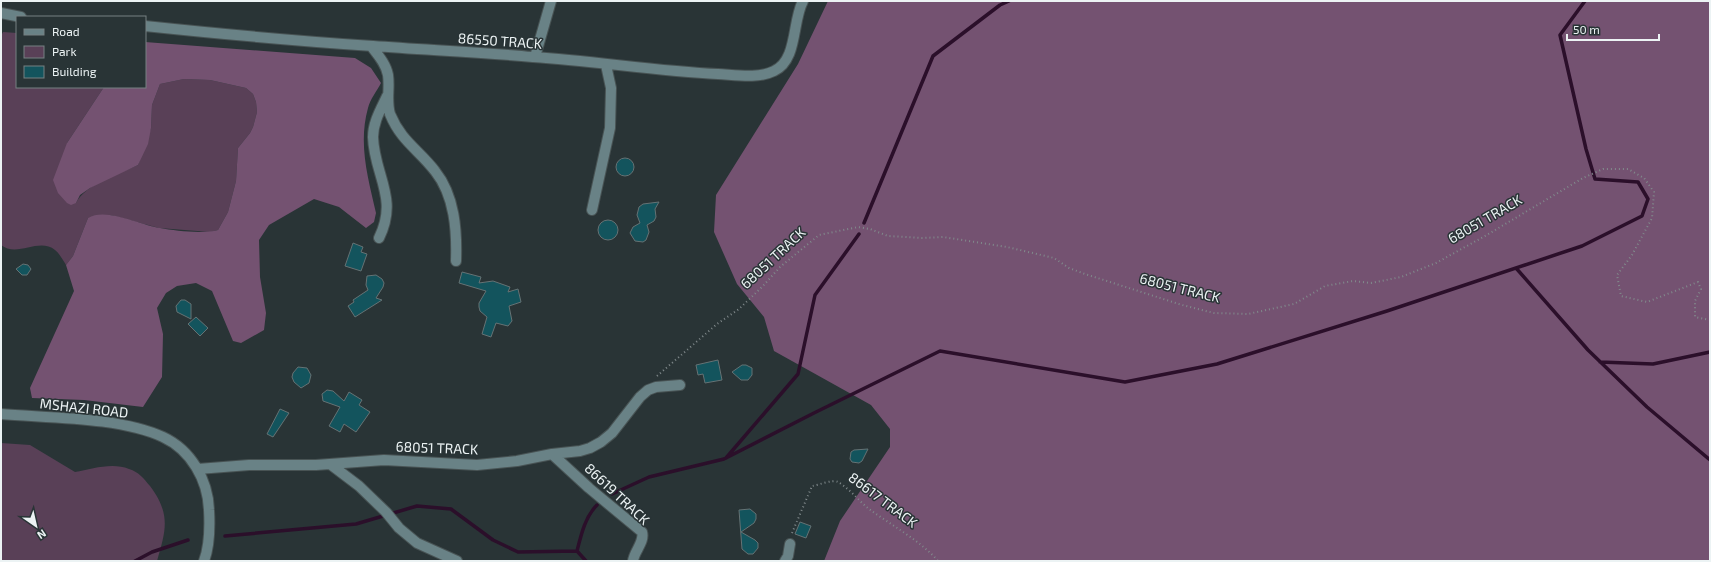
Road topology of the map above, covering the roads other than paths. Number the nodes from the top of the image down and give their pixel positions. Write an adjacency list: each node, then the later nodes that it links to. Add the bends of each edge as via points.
1 (552, 1): 7 (street)
2 (803, 1): 8 (street, 86550 TRACK, via 789,57 776,70 766,74 693,73)
3 (1, 13): 4 (street)
4 (16, 16)
5 (146, 26): 6 (street, 86550 TRACK)
6 (371, 46): 7 (street, 86550 TRACK); 9 (street, via 382,60 388,75)
7 (534, 57): 8 (street, 86550 TRACK)
8 (606, 65): 10 (street, via 611,88 610,128)
9 (387, 96): 11 (street, via 377,116 373,135 383,179 387,214); 12 (street, via 390,113 402,136 435,171 446,188 454,216)
10 (592, 210)
11 (379, 238)
12 (456, 261)
13 (680, 385): 15 (street, 68051 TRACK, via 648,390 612,433 590,448)
14 (1, 414): 17 (street, MSHAZI ROAD, via 105,422 141,430 163,437 182,450)
15 (552, 454): 16 (street, 68051 TRACK, via 477,465 384,460); 21 (street, 86619 TRACK, via 642,532 642,541 635,551)
16 (330, 464): 17 (street, 68051 TRACK, via 249,465); 20 (street, via 359,486 417,543)
17 (198, 469): 19 (street, MSHAZI ROAD, via 209,497 208,548)
18 (790, 544): 22 (street)
19 (204, 561)
20 (457, 561)
21 (633, 561)
22 (785, 561)

